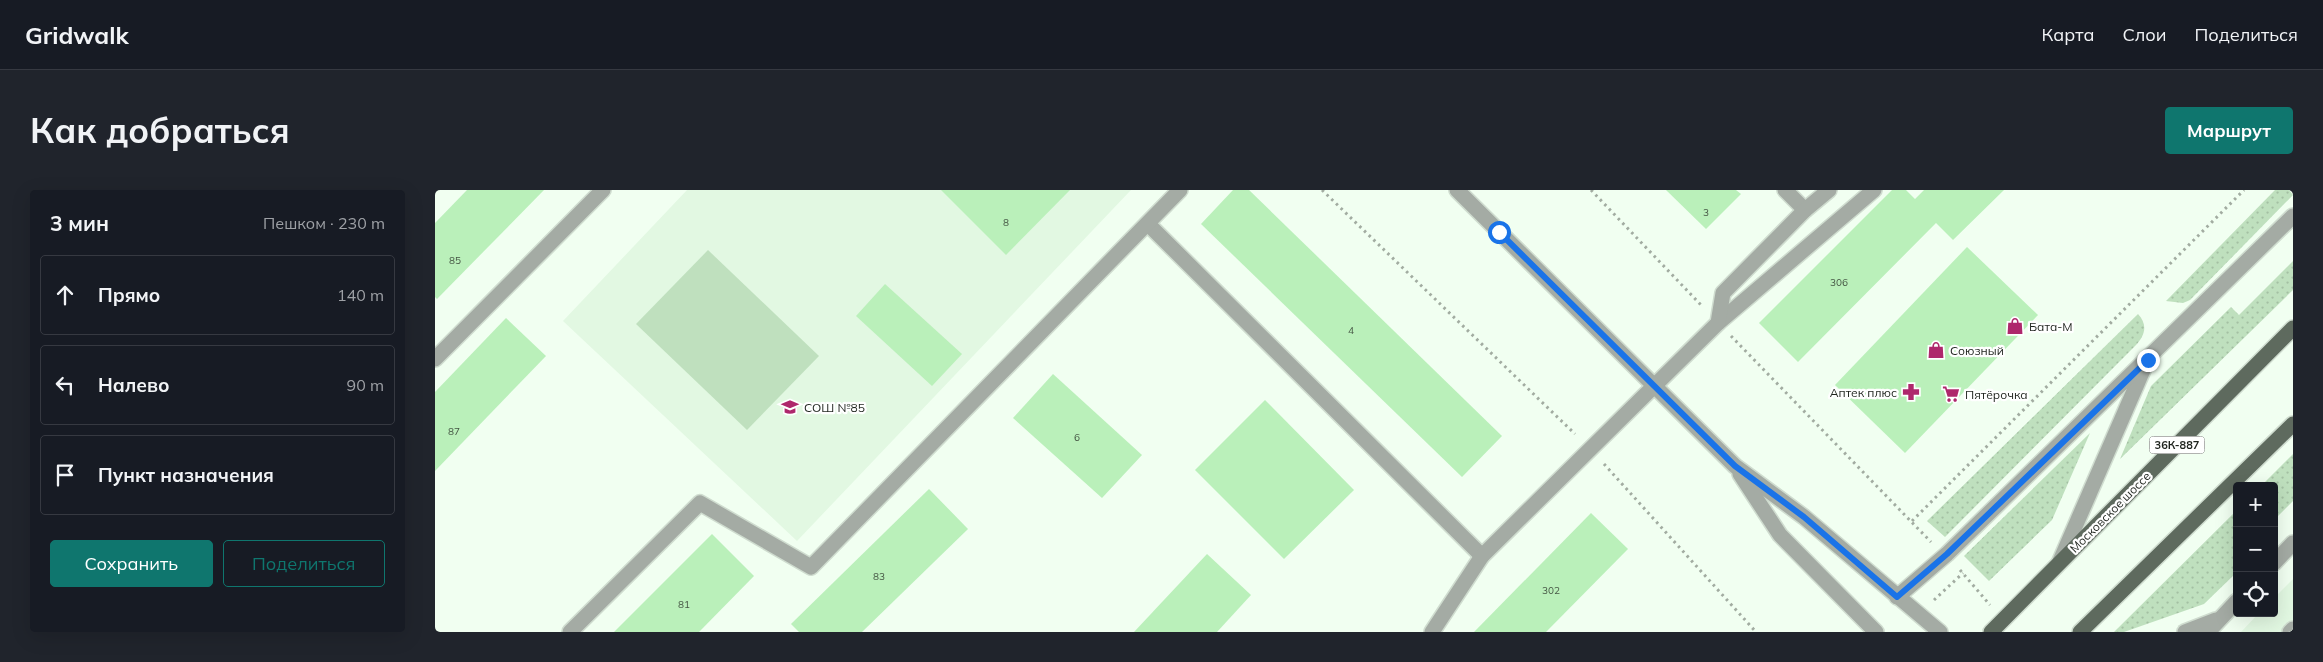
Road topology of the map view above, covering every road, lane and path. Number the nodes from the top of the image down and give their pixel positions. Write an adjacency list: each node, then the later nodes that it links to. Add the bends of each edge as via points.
1 (603, 190): 15 (street)
2 (1180, 190): 12 (street)
3 (1322, 190): 19 (path)
4 (1457, 190): 17 (street)
5 (1591, 190): 13 (path)
6 (1785, 190): 10 (street)
7 (1829, 190): 10 (street)
8 (1874, 190): 13 (street)
9 (2244, 190): 21 (path)
10 (1805, 210): 13 (street, via 1723,293)
11 (2293, 216): 16 (street)
12 (1148, 224): 24 (street); 34 (street, via 811,567 700,503)
13 (1718, 323): 17 (street); 21 (path)
14 (2293, 328): 26 (main road, Московское шоссе / 36К-887)
15 (435, 358)
16 (2148, 360): 26 (street); 28 (street, via 1947,554)
17 (1653, 387): 19 (street); 20 (street)
18 (2293, 424): 39 (main road)
19 (1591, 449): 24 (street); 36 (path)
20 (1735, 466): 28 (street, via 1804,517); 33 (street, via 1780,535)
21 (1912, 521): 22 (path)
22 (1934, 544)
23 (2293, 544): 25 (street)
24 (1482, 556): 35 (street)
25 (2278, 559)
26 (2061, 561): 38 (main road, Московское шоссе / 36К-887)
27 (1978, 594): 29 (path, via 1963,573)
28 (1897, 597): 37 (street)
29 (1931, 602)
30 (2233, 605): 31 (street)
31 (2220, 618): 40 (street); 41 (street)
32 (2293, 629): 42 (street)
33 (1870, 630)
34 (570, 632)
35 (1432, 632)
36 (1756, 632)
37 (1940, 632)
38 (1991, 632)
39 (2080, 632)
40 (2185, 632)
41 (2208, 632)
42 (2290, 632)

